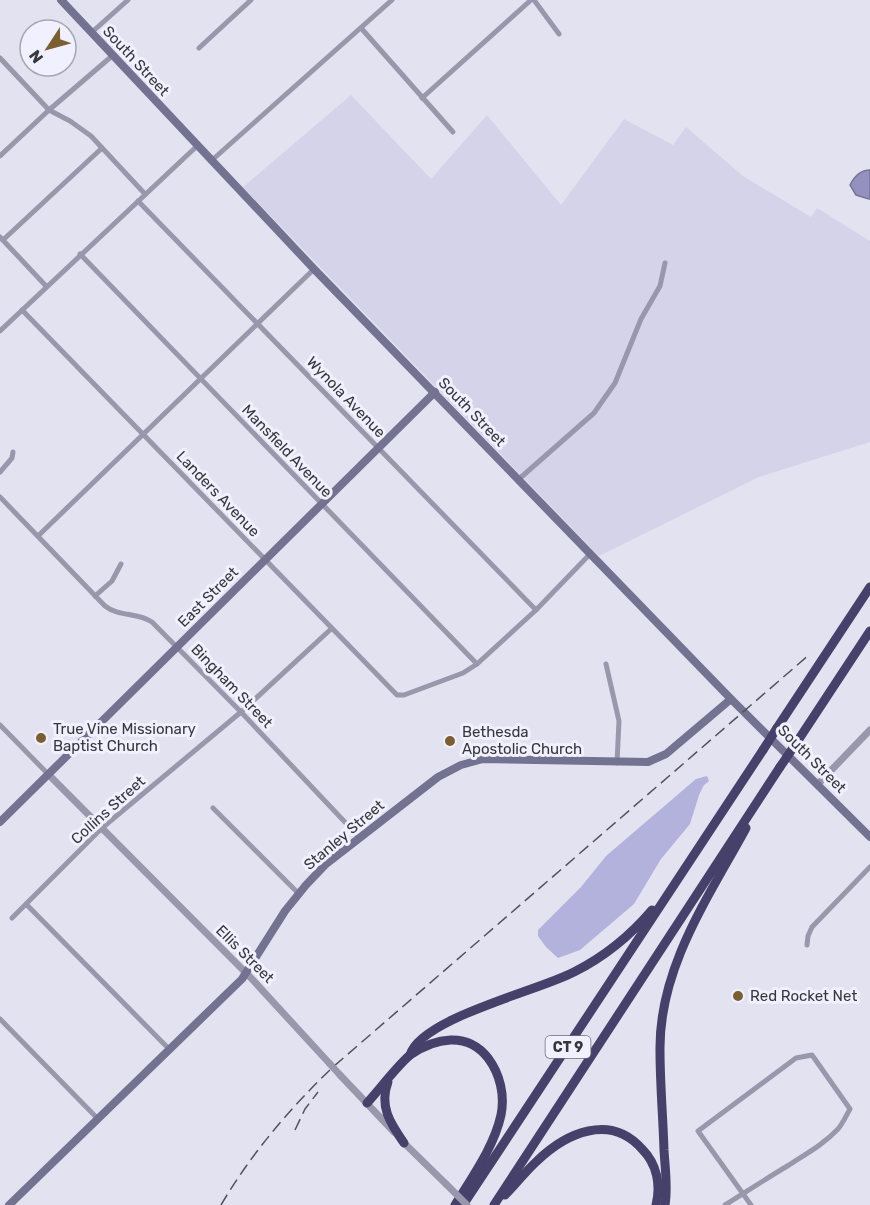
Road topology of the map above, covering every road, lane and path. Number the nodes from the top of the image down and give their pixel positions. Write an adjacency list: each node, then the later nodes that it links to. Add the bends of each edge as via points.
1 (61, 0): 7 (main road, South Street)
2 (128, 0): 7 (street)
3 (251, 0): 9 (street)
4 (392, 0): 6 (street)
5 (532, 0): 8 (street); 12 (street)
6 (361, 28): 12 (street); 18 (street)
7 (91, 33): 10 (main road, South Street)
8 (559, 34)
9 (199, 48)
10 (112, 56): 13 (street); 15 (main road, South Street)
11 (0, 58): 13 (street)
12 (422, 98): 14 (street)
13 (49, 110): 16 (street, via 91,136); 17 (street)
14 (453, 132)
15 (197, 146): 18 (main road, South Street); 19 (street)
16 (102, 148): 19 (street); 21 (street)
17 (0, 156)
18 (211, 161): 24 (main road, South Street)
19 (145, 194): 20 (street)
20 (138, 201): 22 (street); 27 (street, Wynola Avenue)
21 (1, 238): 25 (street)
22 (80, 254): 25 (street); 29 (street, Mansfield Avenue)
23 (665, 263): 35 (street, via 660,286 641,319 615,384 594,413)
24 (314, 269): 27 (street); 30 (main road, South Street)
25 (46, 286): 26 (street)
26 (22, 310): 28 (street); 31 (street, Landers Avenue)
27 (259, 324): 29 (street); 32 (street, Wynola Avenue)
28 (0, 331)
29 (201, 380): 31 (street); 37 (street, Mansfield Avenue)
30 (435, 392): 32 (main road, East Street); 35 (main road, South Street)
31 (144, 435): 38 (street); 40 (street, Landers Avenue)
32 (378, 448): 37 (main road, East Street); 44 (street, Wynola Avenue)
33 (13, 452): 34 (street)
34 (0, 472)
35 (519, 479): 39 (main road, South Street)
36 (0, 497): 38 (street, Bingham Street)
37 (322, 504): 40 (main road, East Street); 48 (street, Mansfield Avenue)
38 (38, 536): 43 (street, Bingham Street)
39 (591, 553): 44 (street); 50 (main road, South Street)
40 (265, 560): 45 (street, Landers Avenue); 47 (main road, East Street)
41 (121, 564): 43 (street, via 112,581)
42 (870, 587): 64 (highway, CT 9, bridge)
43 (95, 596): 47 (street, Bingham Street, via 112,612 144,617)
44 (536, 610): 48 (street)
45 (331, 629): 48 (street, Landers Avenue, via 397,695 464,673); 51 (street, Collins Street)
46 (870, 631): 57 (highway, CT 9, bridge)
47 (177, 647): 51 (street, Bingham Street); 55 (main road, East Street)
48 (477, 664)
49 (606, 664): 54 (street, via 619,721)
50 (731, 699): 54 (main road, Stanley Street, via 660,758); 56 (main road, South Street)
51 (241, 712): 60 (street, Collins Street); 61 (street, Bingham Street)
52 (0, 725): 55 (street, Ellis Street)
53 (870, 730): 56 (street)
54 (617, 763): 61 (main road, Stanley Street, via 477,760 438,777)
55 (48, 774): 59 (main road, East Street); 60 (street, Ellis Street)
56 (818, 784): 62 (main road, South Street)
57 (758, 801): 81 (highway, CT 9); 83 (highway, via 682,947 664,1000 660,1050)
58 (213, 808): 65 (street)
59 (0, 822)
60 (102, 828): 66 (street, Collins Street); 69 (street, Ellis Street)
61 (359, 837): 65 (main road, Stanley Street)
62 (870, 837)
63 (870, 867): 68 (street, via 812,927)
64 (672, 888): 72 (highway, via 632,931 591,963 553,982 445,1023 417,1043); 80 (highway, CT 9)
65 (299, 894): 69 (main road, Stanley Street)
66 (27, 904): 67 (street, Collins Street); 71 (street)
67 (12, 918)
68 (807, 945)
69 (247, 974): 71 (main road, Stanley Street); 74 (street, Ellis Street, bridge)
70 (0, 1019): 75 (street)
71 (170, 1050): 75 (main road, Stanley Street)
72 (410, 1055): 73 (highway); 79 (highway, via 438,1040 465,1041 487,1057 500,1081 502,1103 496,1130)
73 (390, 1078): 74 (highway); 76 (highway, via 385,1108)
74 (367, 1103): 76 (street, Ellis Street)
75 (98, 1119): 78 (main road, Stanley Street)
76 (404, 1143): 80 (street, Ellis Street, bridge)
77 (743, 1194): 77 (street, via 698,1131 796,1058 812,1055 850,1109 826,1141); 84 (street); 85 (street)
78 (9, 1205)
79 (455, 1205)
80 (465, 1205)
81 (494, 1205): 82 (highway, via 548,1151 575,1135 597,1129 623,1134 645,1152 657,1179)
82 (656, 1205)
83 (665, 1205)
84 (725, 1205)
85 (751, 1205)

